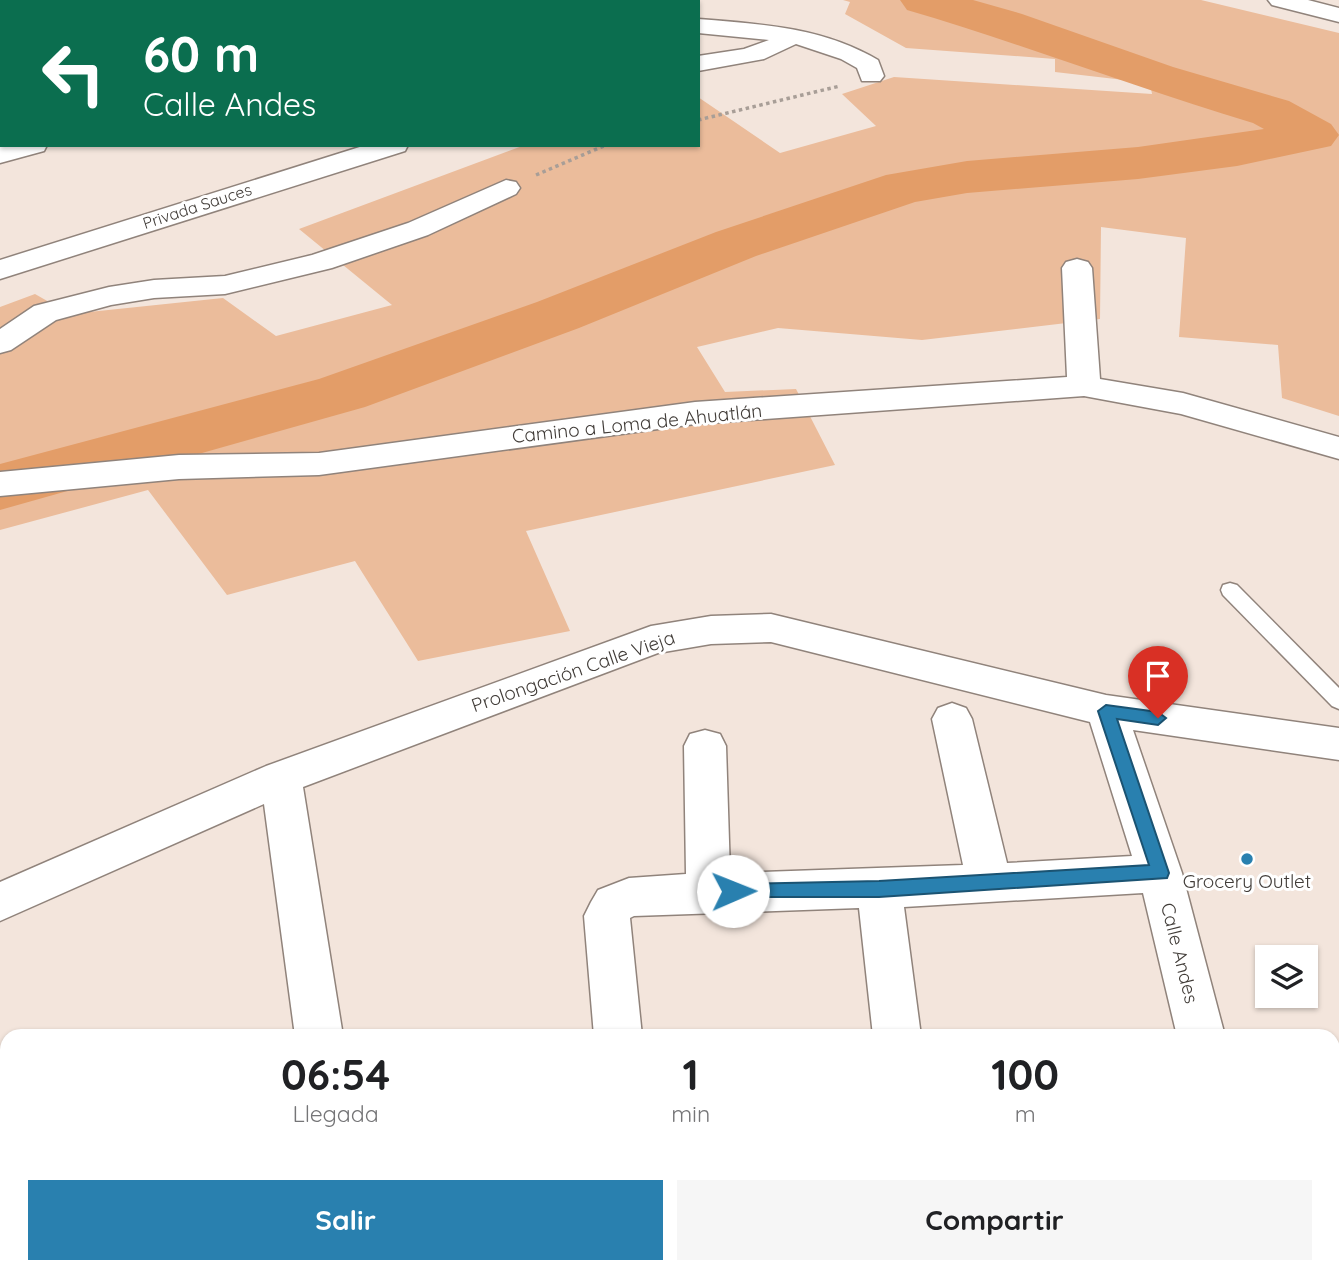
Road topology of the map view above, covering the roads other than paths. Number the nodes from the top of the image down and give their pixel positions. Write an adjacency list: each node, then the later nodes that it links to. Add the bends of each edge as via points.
1 (1280, 0): 3 (street)
2 (755, 6): 5 (street)
3 (1339, 15)
4 (700, 26): 5 (street)
5 (740, 31): 6 (street)
6 (792, 37): 7 (street, via 749,56); 8 (street, via 848,50 869,65)
7 (700, 64)
8 (871, 76)
9 (27, 147): 11 (street)
10 (389, 147): 14 (street, Privada Sauces)
11 (0, 155)
12 (506, 188): 15 (street, via 418,229 321,262 225,285 109,296 45,313)
13 (1077, 268): 16 (street)
14 (0, 270)
15 (0, 343)
16 (1084, 386): 17 (street, Camino a Loma de Ahuatlán, via 1183,404); 18 (street, Camino a Loma de Ahuatlán, via 695,413 319,464 179,467)
17 (1339, 448)
18 (6, 484)
19 (1230, 590): 20 (lane)
20 (1339, 701)
21 (1106, 711): 23 (street, Prolongación Calle Vieja); 25 (street, Prolongación Calle Vieja, via 771,628 739,627 651,640); 26 (street, Calle Andes)
22 (952, 719): 27 (street)
23 (1339, 744)
24 (705, 746): 29 (street)
25 (281, 778): 30 (street, Prolongación Calle Vieja); 31 (street)
26 (1160, 873): 27 (street); 34 (street, Calle Andes)
27 (989, 882): 28 (street)
28 (879, 889): 29 (street); 33 (street)
29 (708, 892): 32 (street, via 629,897 614,904 607,916)
30 (0, 902)
31 (318, 1029)
32 (617, 1029)
33 (896, 1029)
34 (1199, 1029)

